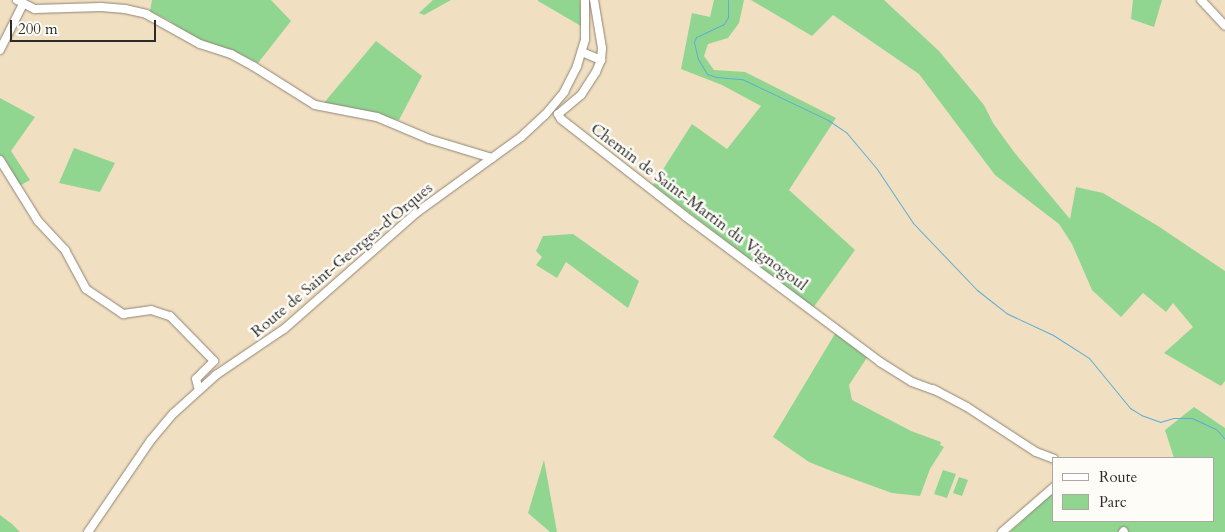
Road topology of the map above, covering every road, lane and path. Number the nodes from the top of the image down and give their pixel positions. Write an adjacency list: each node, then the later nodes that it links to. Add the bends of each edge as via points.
1 (586, 0): 7 (street, Route de Saint-Georges-d'Orques)
2 (594, 0): 8 (street)
3 (1201, 0): 5 (street)
4 (20, 2): 6 (street); 9 (street, via 35,9 101,7 146,14 200,44 231,54 315,105 377,117 429,139)
5 (1225, 26)
6 (0, 50)
7 (582, 52): 8 (street); 9 (street, Route de Saint-Georges-d'Orques, via 571,80 557,102 535,126)
8 (601, 60): 12 (street, Chemin de Saint-Martin du Vignogoul, via 581,95 558,114 561,119 684,216 880,362 912,382 967,407)
9 (492, 158): 11 (street, Route de Saint-Georges-d'Orques, via 410,218 284,329)
10 (0, 160): 11 (street, via 38,221 65,250 86,289 123,314 151,310 170,316 214,361 196,379)
11 (199, 390): 14 (street, Route de Saint-Georges-d'Orques, via 161,426)
12 (1052, 459)
13 (1052, 488): 15 (street)
14 (88, 532)
15 (1002, 532)

